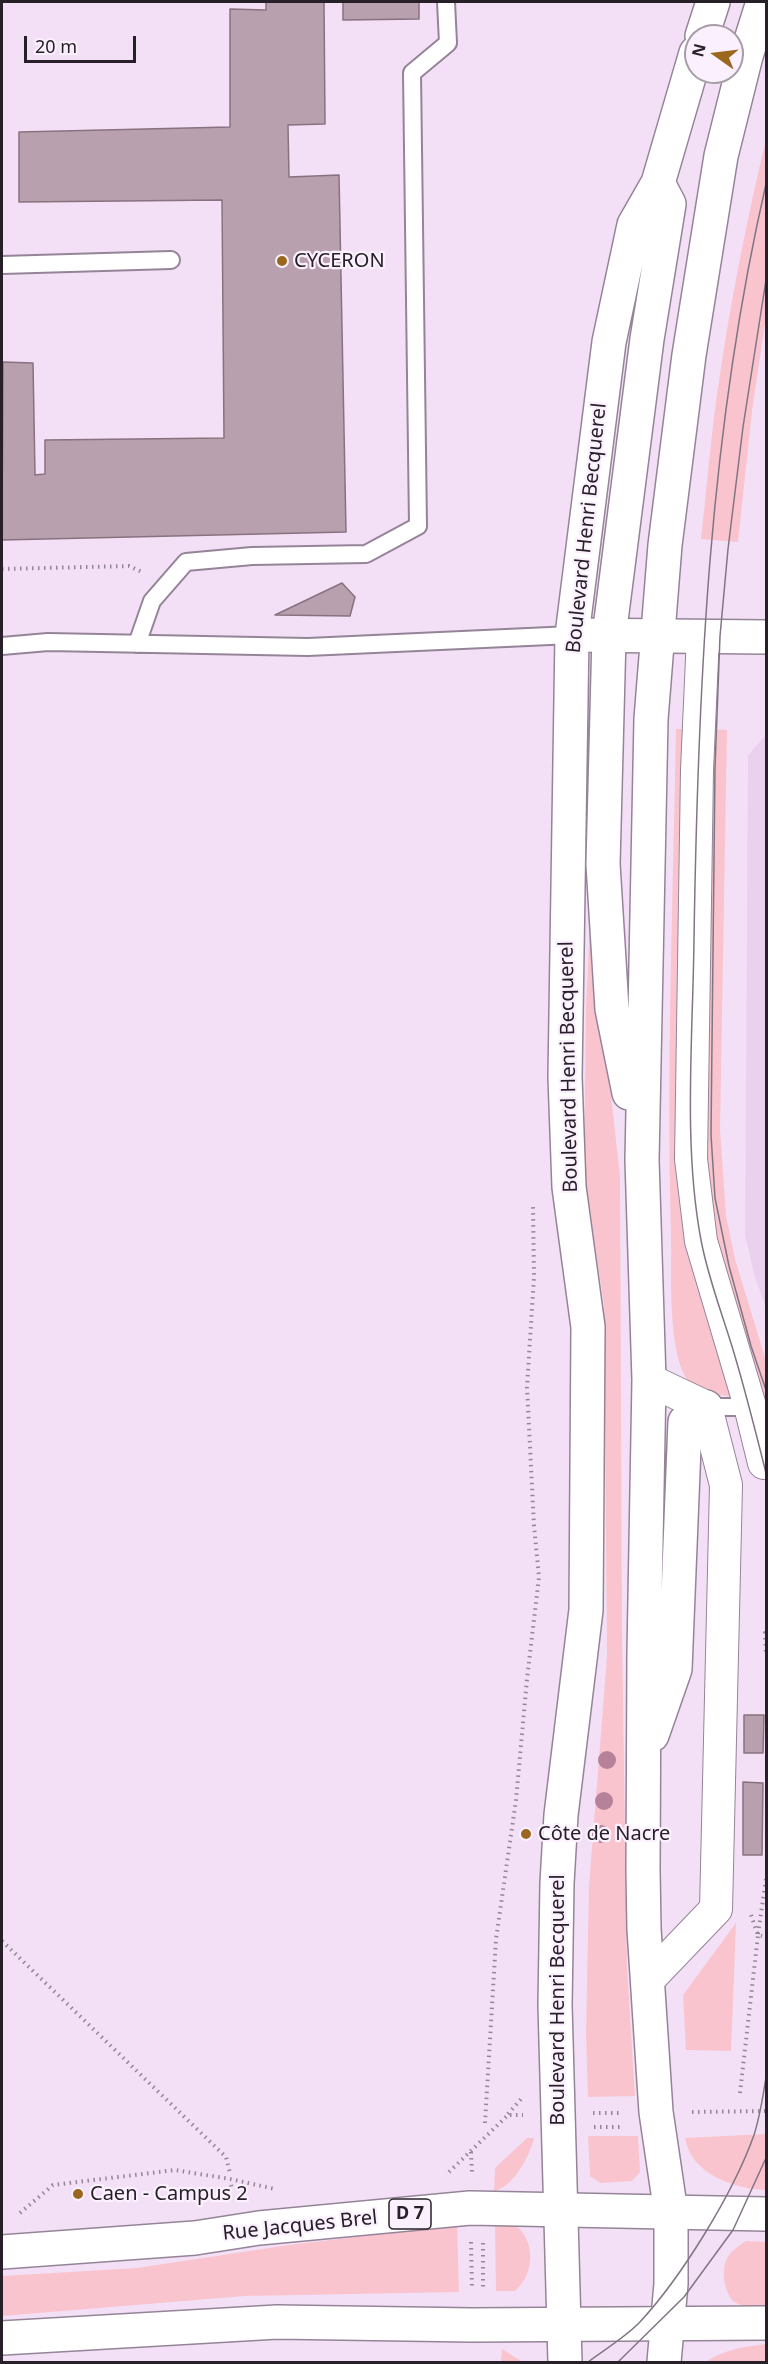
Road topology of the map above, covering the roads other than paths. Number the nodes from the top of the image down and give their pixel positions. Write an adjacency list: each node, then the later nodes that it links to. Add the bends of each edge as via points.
1 (446, 2): 14 (lane, via 448,42 412,74 418,526 366,555 252,556 186,562 152,601)
2 (713, 2): 4 (main road)
3 (763, 2): 11 (main road, Boulevard Henri Becquerel, via 719,168 689,355 665,545)
4 (706, 24)
5 (687, 84): 6 (main road, Boulevard Henri Becquerel)
6 (658, 183): 9 (main road, Boulevard Henri Becquerel, via 634,225 609,342); 10 (main road, Boulevard Henri Becquerel, via 669,204 647,339)
7 (171, 260): 8 (lane)
8 (2, 265)
9 (572, 635): 10 (main road); 14 (lane, via 308,647); 24 (main road, Boulevard Henri Becquerel, via 565,1077 568,1187 588,1327 586,1610 561,1815 557,1884 555,2005)
10 (609, 636): 11 (main road); 16 (main road, Boulevard Henri Becquerel, via 603,864 612,1009)
11 (658, 636): 12 (main road); 16 (main road, Boulevard Henri Becquerel, via 651,719)
12 (703, 636): 13 (main road); 19 (street, via 696,770 691,1159 701,1241)
13 (766, 637)
14 (137, 644): 15 (lane)
15 (2, 645)
16 (642, 1160): 17 (main road, Boulevard Henri Becquerel)
17 (649, 1380): 18 (street); 22 (main road, Boulevard Henri Becquerel)
18 (706, 1407): 19 (lane); 21 (street); 22 (main road, via 685,1422 675,1669)
19 (758, 1408): 20 (street)
20 (765, 1462): 21 (street, via 743,1468)
21 (726, 1485): 23 (street, via 716,1909)
22 (642, 1762): 23 (main road, Boulevard Henri Becquerel)
23 (648, 1980): 25 (main road, Boulevard Henri Becquerel, via 656,2112)
24 (561, 2211): 25 (main road, Rue Jacques Brel / D 7); 27 (main road, Rue Jacques Brel / D 7, via 470,2208 259,2228 195,2238); 29 (main road, Boulevard Henri Becquerel)
25 (671, 2213): 26 (main road, D 7); 30 (main road, Boulevard Henri Becquerel)
26 (766, 2214)
27 (2, 2252)
28 (766, 2323): 30 (main road)
29 (564, 2324): 30 (main road); 31 (main road, via 262,2322); 32 (main road, Boulevard Henri Becquerel)
30 (668, 2324): 33 (main road, Boulevard Henri Becquerel)
31 (2, 2338)
32 (565, 2362)
33 (664, 2362)

